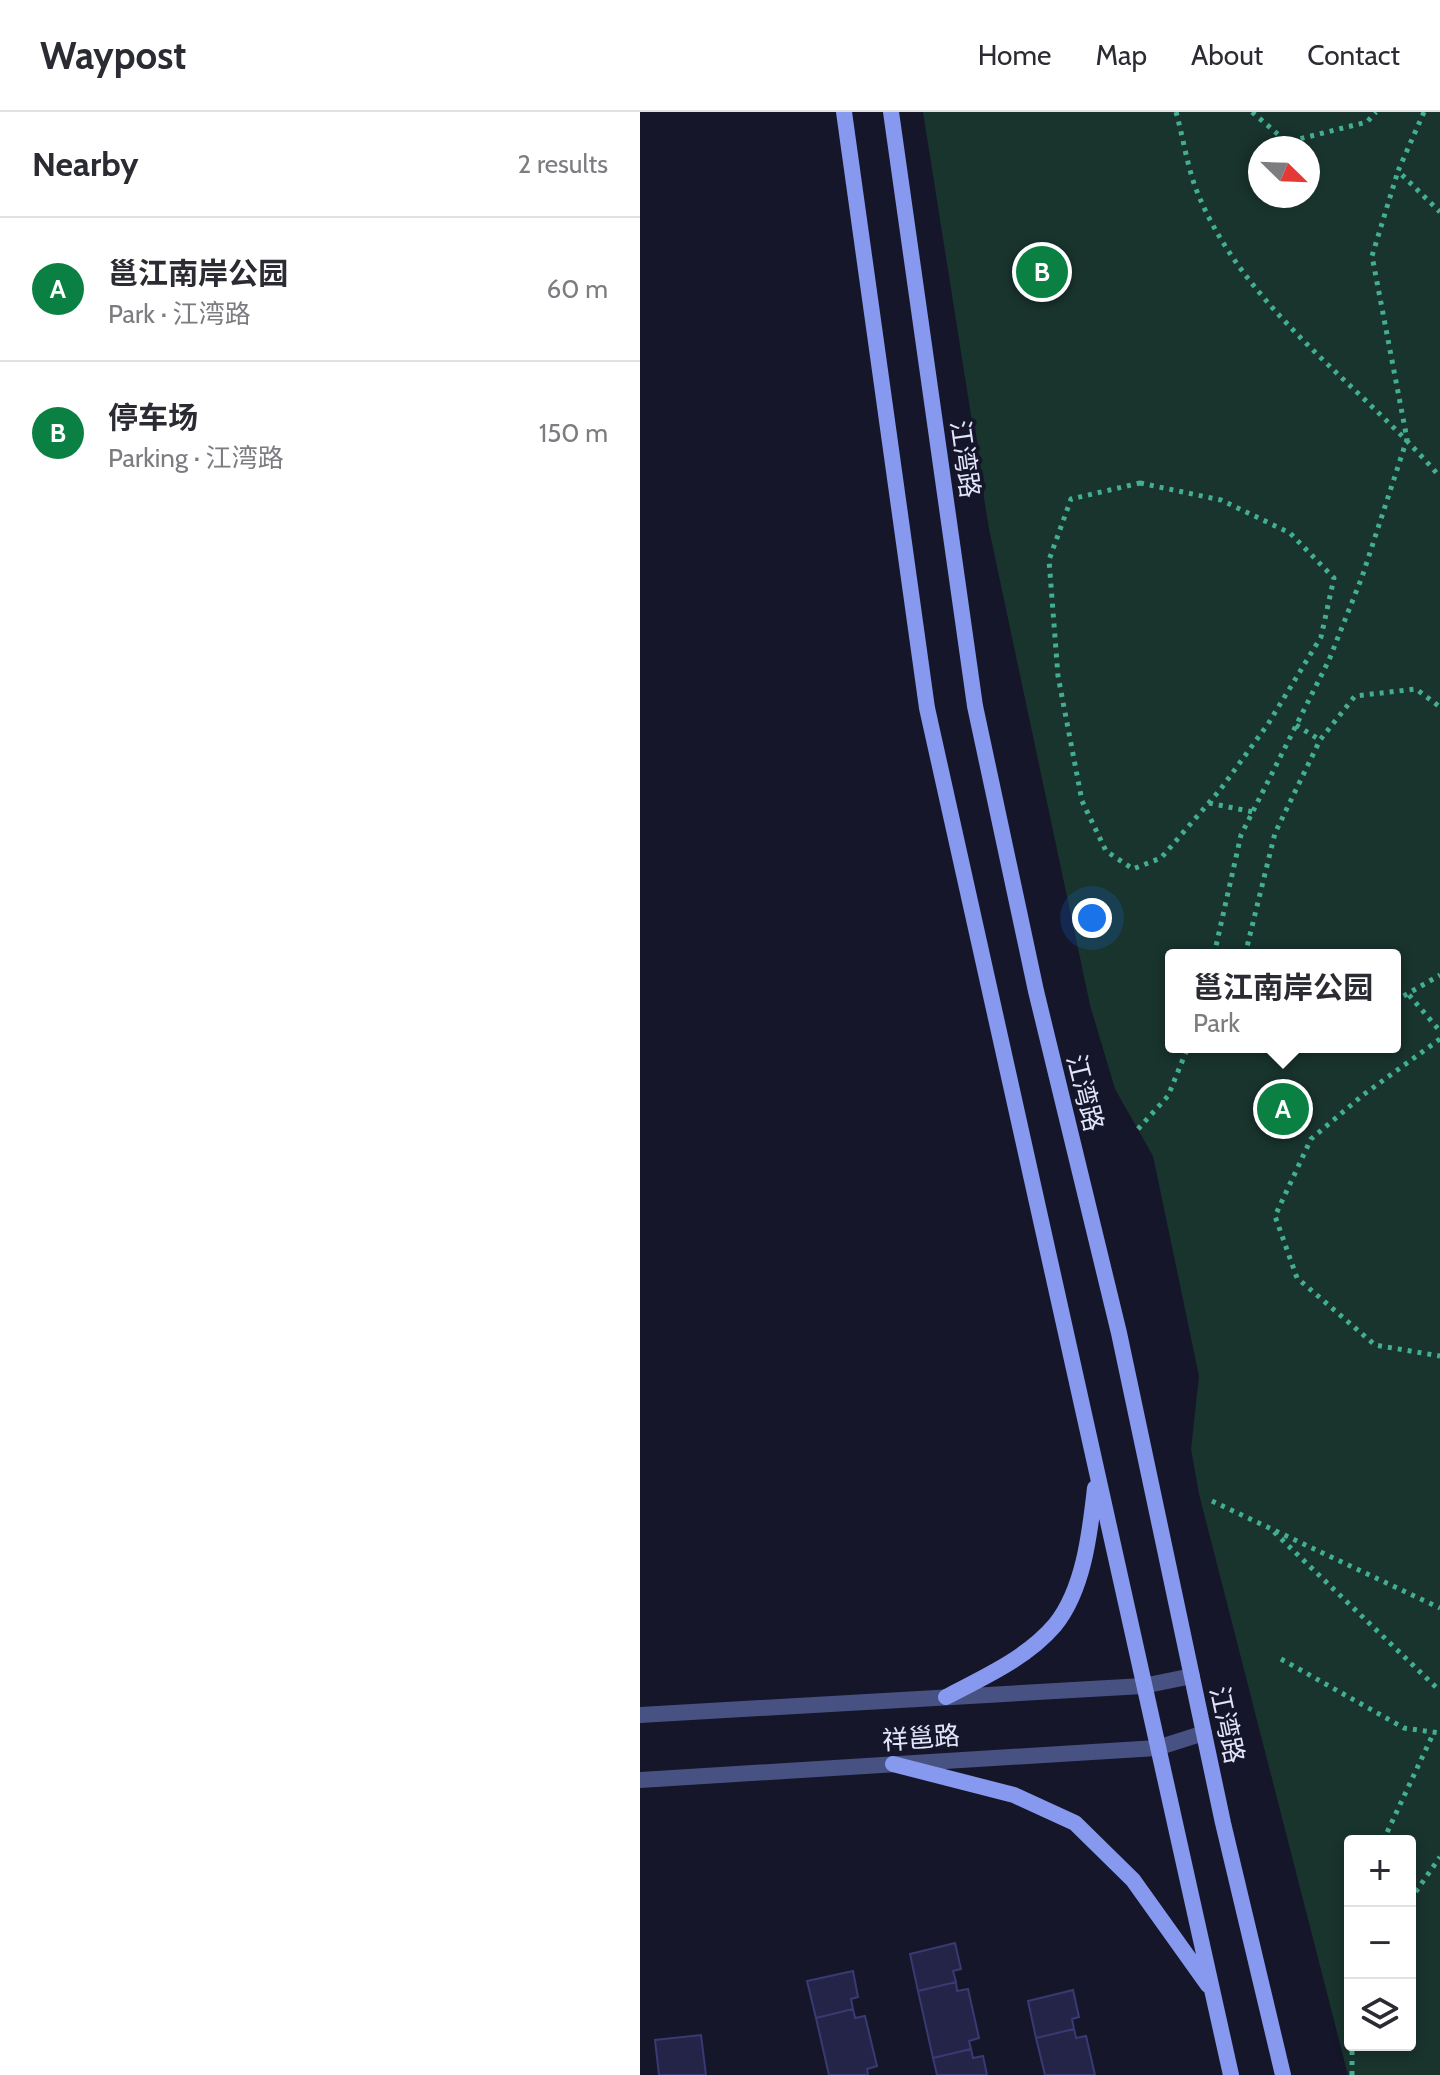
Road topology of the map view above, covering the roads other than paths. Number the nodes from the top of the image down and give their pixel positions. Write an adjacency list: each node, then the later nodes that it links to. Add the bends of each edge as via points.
1 (844, 112): 3 (main road, via 927,708)
2 (891, 112): 4 (main road, 江湾路, via 975,706)
3 (1097, 1474): 5 (main road); 6 (main road, via 1089,1537 1073,1590 1055,1624 1012,1662)
4 (1192, 1676): 5 (street, 祥邕路); 8 (main road, 江湾路)
5 (1143, 1686): 6 (street, 祥邕路); 9 (main road)
6 (946, 1697): 7 (street, 祥邕路)
7 (640, 1715)
8 (1204, 1733): 9 (street, 祥邕路); 14 (main road, 江湾路)
9 (1157, 1748): 10 (street, 祥邕路); 12 (main road)
10 (893, 1764): 11 (street, 祥邕路); 12 (main road, via 1014,1795 1075,1823 1133,1880)
11 (640, 1780)
12 (1212, 1990): 13 (main road)
13 (1231, 2075)
14 (1283, 2075)

